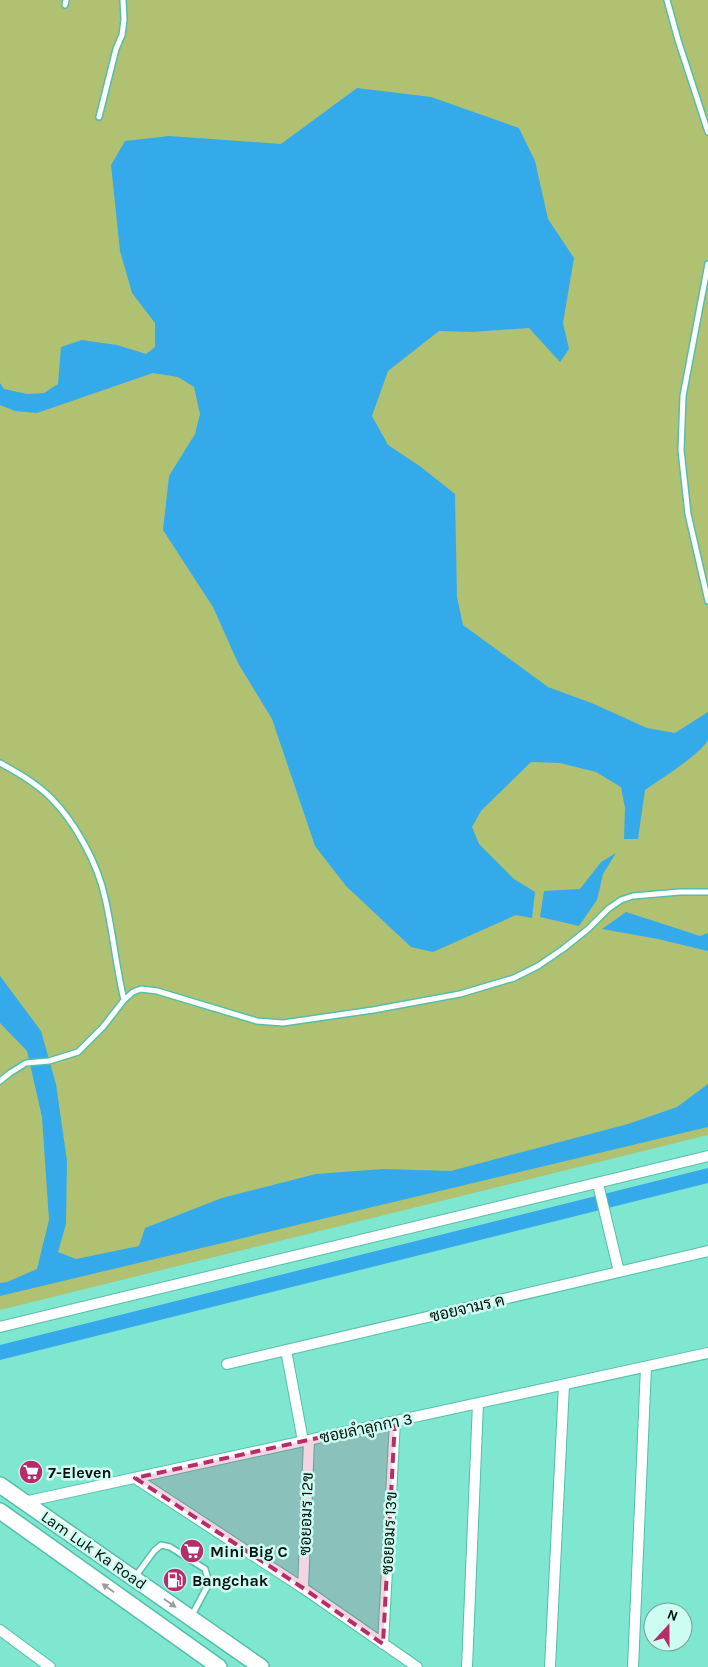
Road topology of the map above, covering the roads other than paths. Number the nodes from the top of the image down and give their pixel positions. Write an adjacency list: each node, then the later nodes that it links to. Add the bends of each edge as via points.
1 (123, 0): 3 (lane, via 122,35)
2 (667, 0): 4 (lane)
3 (99, 117)
4 (708, 132)
5 (708, 264): 6 (lane, via 683,396 681,450 688,514)
6 (708, 602)
7 (0, 763): 9 (lane, via 50,797 81,839 105,896)
8 (708, 892): 9 (lane, via 632,896 621,900 538,966 514,978 460,994 283,1023 257,1021 157,991 141,989)
9 (124, 1000): 10 (lane, via 78,1052 49,1061 26,1063)
10 (0, 1081)
11 (708, 1156): 12 (street)
12 (598, 1184): 14 (street); 15 (street)
13 (708, 1251): 14 (street, ซอยจามร ค)
14 (619, 1272): 16 (street, ซอยจามร ค)
15 (0, 1327)
16 (286, 1350): 18 (street, ซอยจามร ค); 23 (street, ซอยอมร 12ข)
17 (708, 1353): 19 (street, ซอยลำลูกกา 3)
18 (227, 1364)
19 (646, 1367): 20 (street, ซอยลำลูกกา 3); 39 (street)
20 (564, 1385): 21 (street, ซอยลำลูกกา 3); 38 (street)
21 (478, 1403): 22 (street, ซอยลำลูกกา 3); 37 (street)
22 (395, 1422): 23 (street, ซอยลำลูกกา 3); 32 (street, ซอยอมร 13ข)
23 (306, 1441): 24 (street, ซอยลำลูกกา 3); 29 (street, ซอยอมร 12ข)
24 (135, 1478): 26 (street, ซอยลำลูกกา 3); 29 (street)
25 (0, 1485): 26 (main road, Lam Luk Ka Road)
26 (24, 1502): 28 (main road, Lam Luk Ka Road)
27 (0, 1511): 34 (main road, Lam Luk Ka Road, one-way to 27)
28 (134, 1578): 30 (main road, Lam Luk Ka Road, one-way to 30); 30 (lane, via 161,1545 170,1547 205,1569 207,1587)
29 (303, 1588): 32 (street)
30 (190, 1617): 35 (main road, Lam Luk Ka Road)
31 (0, 1630): 33 (street)
32 (383, 1644): 36 (street)
33 (46, 1666)
34 (219, 1667)
35 (261, 1667)
36 (417, 1667)
37 (467, 1667)
38 (550, 1667)
39 (633, 1667)

